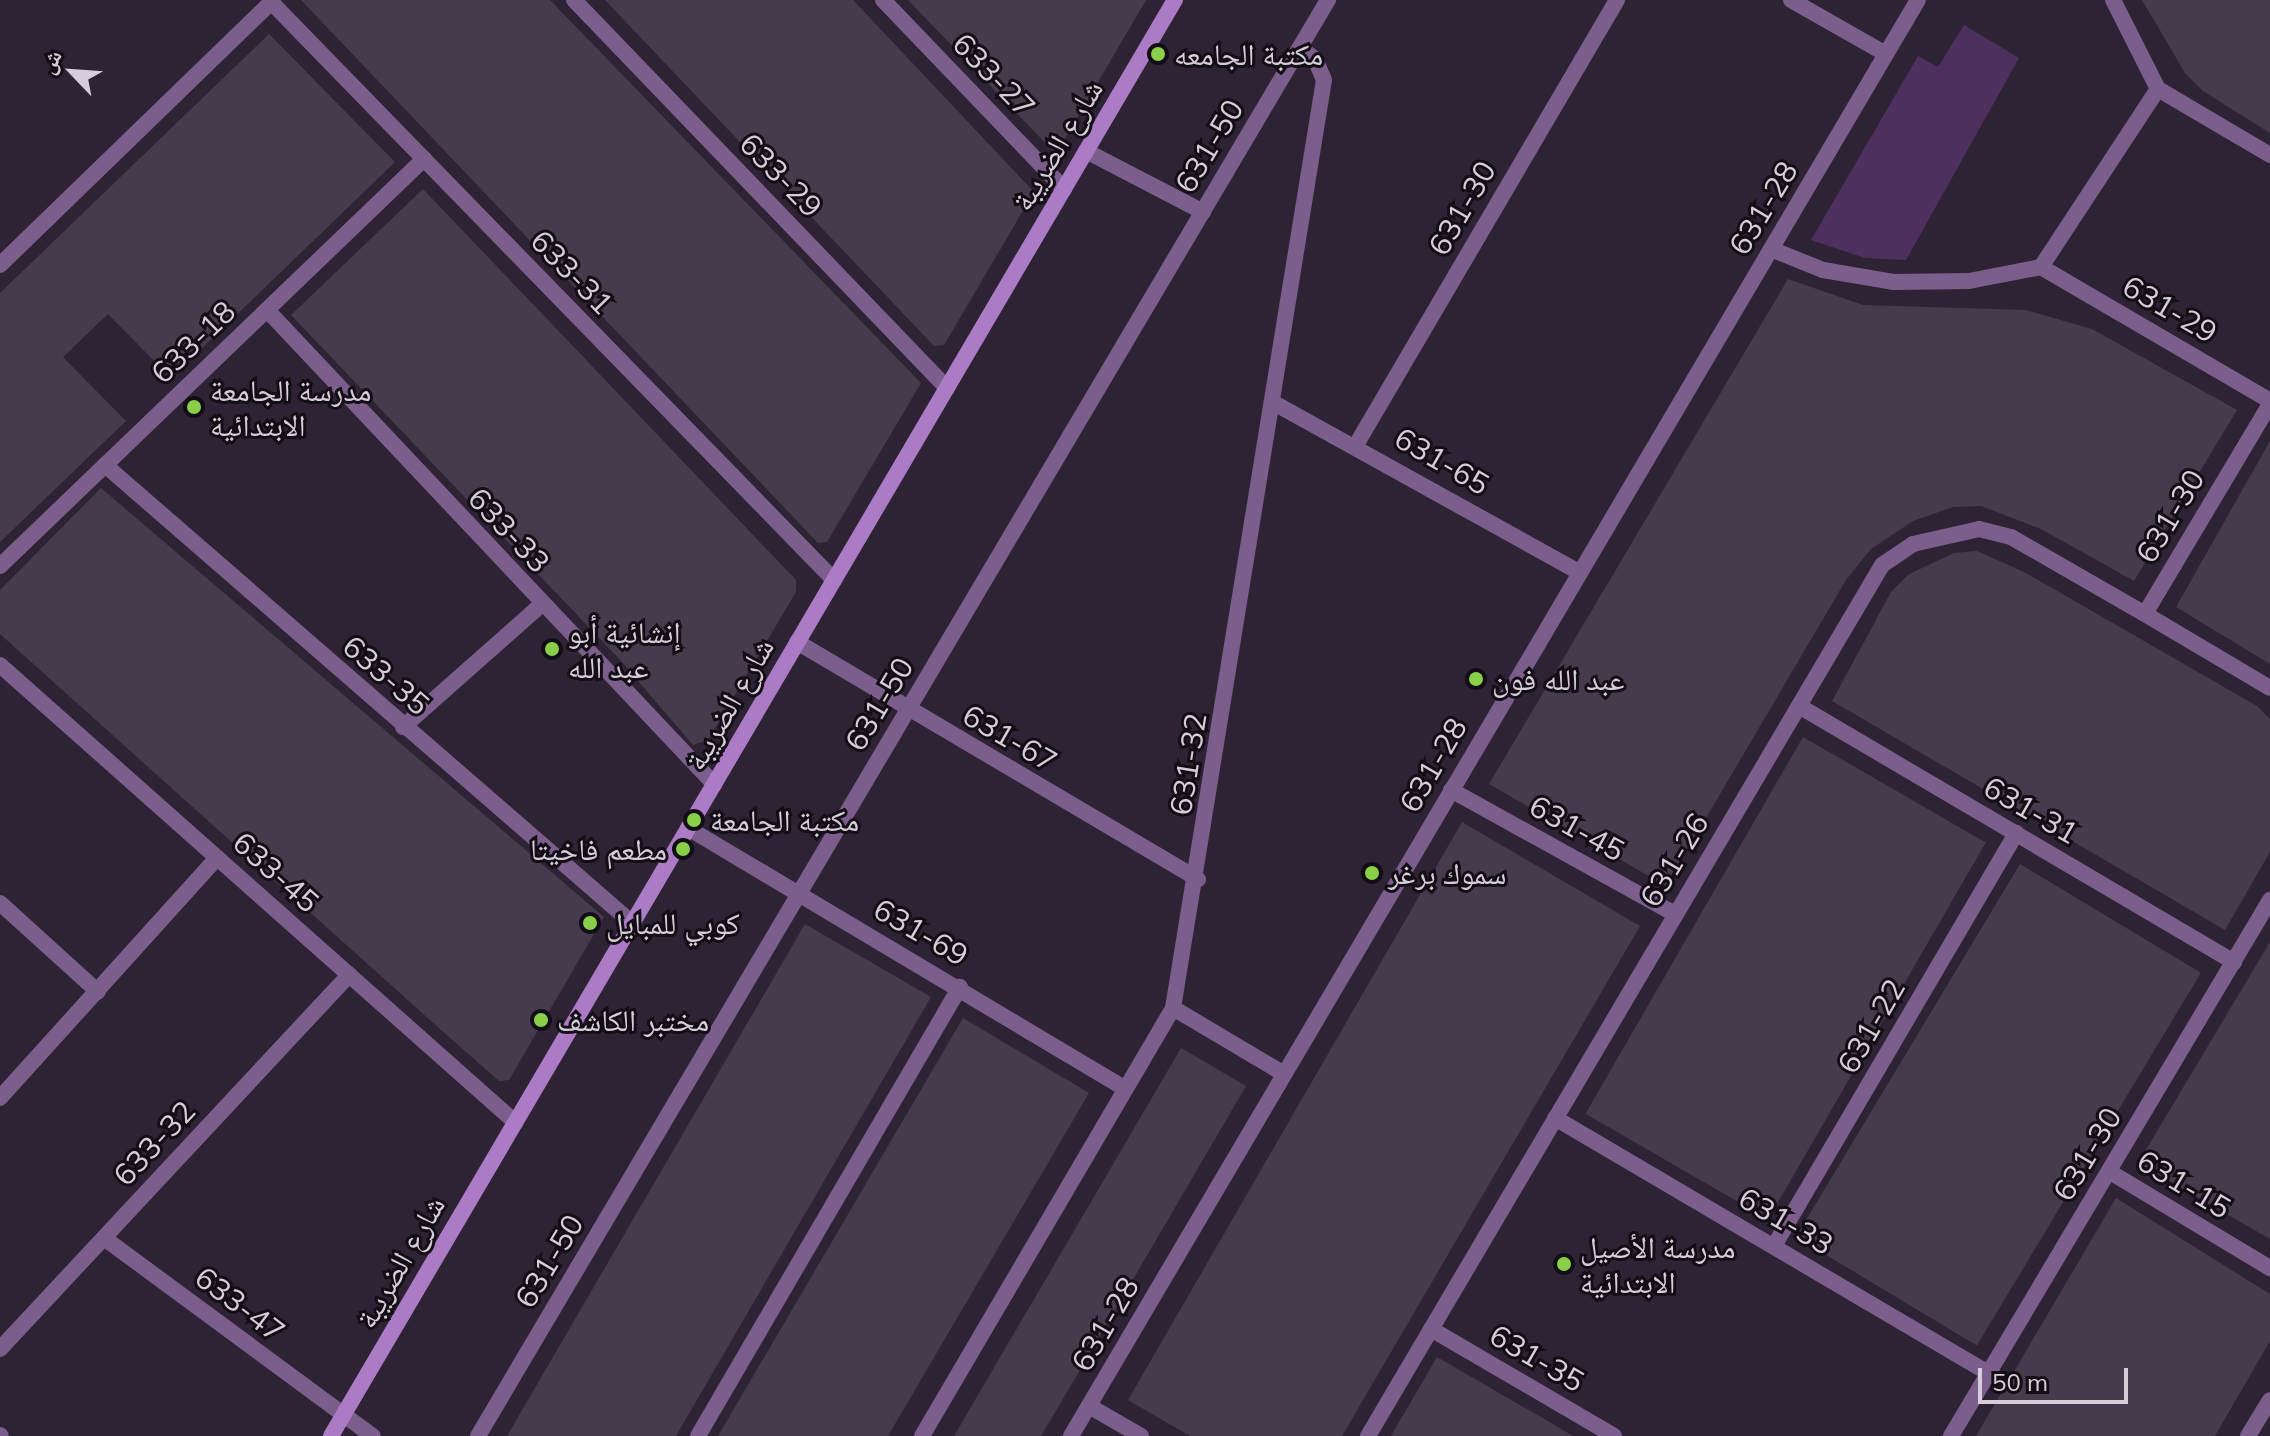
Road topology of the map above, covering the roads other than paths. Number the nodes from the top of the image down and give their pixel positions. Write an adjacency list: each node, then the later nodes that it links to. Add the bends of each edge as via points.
1 (574, 0): 22 (street, 633-29)
2 (883, 0): 16 (street, 633-27)
3 (1175, 0): 13 (street, شارع الضريبة)
4 (1328, 0): 10 (street, 631-50)
5 (1617, 0): 25 (street, 631-30)
6 (1791, 0): 11 (street)
7 (1918, 0): 11 (street, 631-28)
8 (2113, 0): 12 (street)
9 (272, 1): 15 (street, 633-31); 19 (street)
10 (1300, 48): 17 (street, 631-50); 24 (street, 631-32, via 1315,59 1324,80)
11 (1886, 54): 18 (street, 631-28)
12 (2158, 89): 14 (street); 20 (street)
13 (1086, 151): 16 (street, شارع الضريبة); 17 (street)
14 (2270, 155)
15 (424, 159): 21 (street, 633-18); 29 (street, 633-31)
16 (1064, 189): 22 (street, شارع الضريبة)
17 (1203, 212): 36 (street, 631-50)
18 (1771, 249): 20 (street, via 1823,270 1893,282 1969,281); 28 (street, 631-28)
19 (0, 265)
20 (2041, 267): 23 (street, 631-29)
21 (267, 310): 26 (street, 633-18); 30 (street, 633-33)
22 (947, 388): 29 (street, شارع الضريبة)
23 (2270, 402): 31 (street, 631-30)
24 (1274, 403): 25 (street, 631-65); 43 (street, 631-32)
25 (1356, 445): 28 (street, 631-65)
26 (105, 465): 27 (street, 633-18); 37 (street, 633-35)
27 (0, 566)
28 (1579, 572): 39 (street, 631-28)
29 (834, 580): 32 (street, شارع الضريبة)
30 (541, 605): 37 (street); 38 (street, 633-33)
31 (2145, 614): 34 (street); 35 (street, 631-26, via 2011,537 1979,529 1947,533 1913,544 1882,565)
32 (797, 642): 36 (street, 631-67); 38 (street, شارع الضريبة)
33 (0, 665): 42 (street, 633-45)
34 (2270, 688)
35 (1799, 706): 41 (street, 631-31); 47 (street, 631-26)
36 (908, 711): 43 (street, 631-67); 44 (street, 631-50)
37 (403, 727): 48 (street, 633-35)
38 (714, 784): 40 (street, شارع الضريبة)
39 (1451, 790): 47 (street, 631-45); 54 (street, 631-28)
40 (688, 828): 44 (street, 631-69); 48 (street, شارع الضريبة)
41 (2016, 833): 49 (street, 631-31); 61 (street, 631-22)
42 (217, 858): 50 (street, 633-45); 52 (street)
43 (1198, 879): 53 (street, 631-32)
44 (800, 893): 51 (street, 631-69); 71 (street, 631-50)
45 (2270, 900): 49 (street, 631-30)
46 (0, 903): 52 (street)
47 (1675, 914): 57 (street, 631-26)
48 (632, 923): 58 (street, شارع الضريبة)
49 (2234, 962): 59 (street, 631-30)
50 (349, 975): 58 (street, 633-45); 60 (street, 633-32)
51 (960, 987): 55 (street, 631-69); 72 (street)
52 (98, 992): 56 (street)
53 (1173, 1008): 54 (street); 55 (street, 631-32)
54 (1284, 1074): 67 (street, 631-28)
55 (1124, 1088): 73 (street, 631-32)
56 (0, 1098)
57 (1555, 1118): 61 (street, 631-33); 63 (street, 631-26)
58 (515, 1122): 68 (street, شارع الضريبة)
59 (2110, 1172): 62 (street, 631-15); 65 (street, 631-30)
60 (104, 1238): 64 (street, 633-32); 68 (street, 633-47)
61 (1774, 1246): 65 (street, 631-33)
62 (2270, 1268)
63 (1431, 1329): 76 (street, 631-26); 77 (street, 631-35)
64 (0, 1349)
65 (1988, 1373): 78 (street, 631-30)
66 (2270, 1400): 79 (street)
67 (1089, 1406): 74 (street, 631-28); 75 (street)
68 (343, 1416): 69 (street, شارع الضريبة); 70 (street, 633-47)
69 (331, 1436)
70 (373, 1436)
71 (478, 1436)
72 (698, 1436)
73 (922, 1436)
74 (1071, 1436)
75 (1141, 1436)
76 (1368, 1436)
77 (1614, 1436)
78 (1951, 1436)
79 (2248, 1436)

